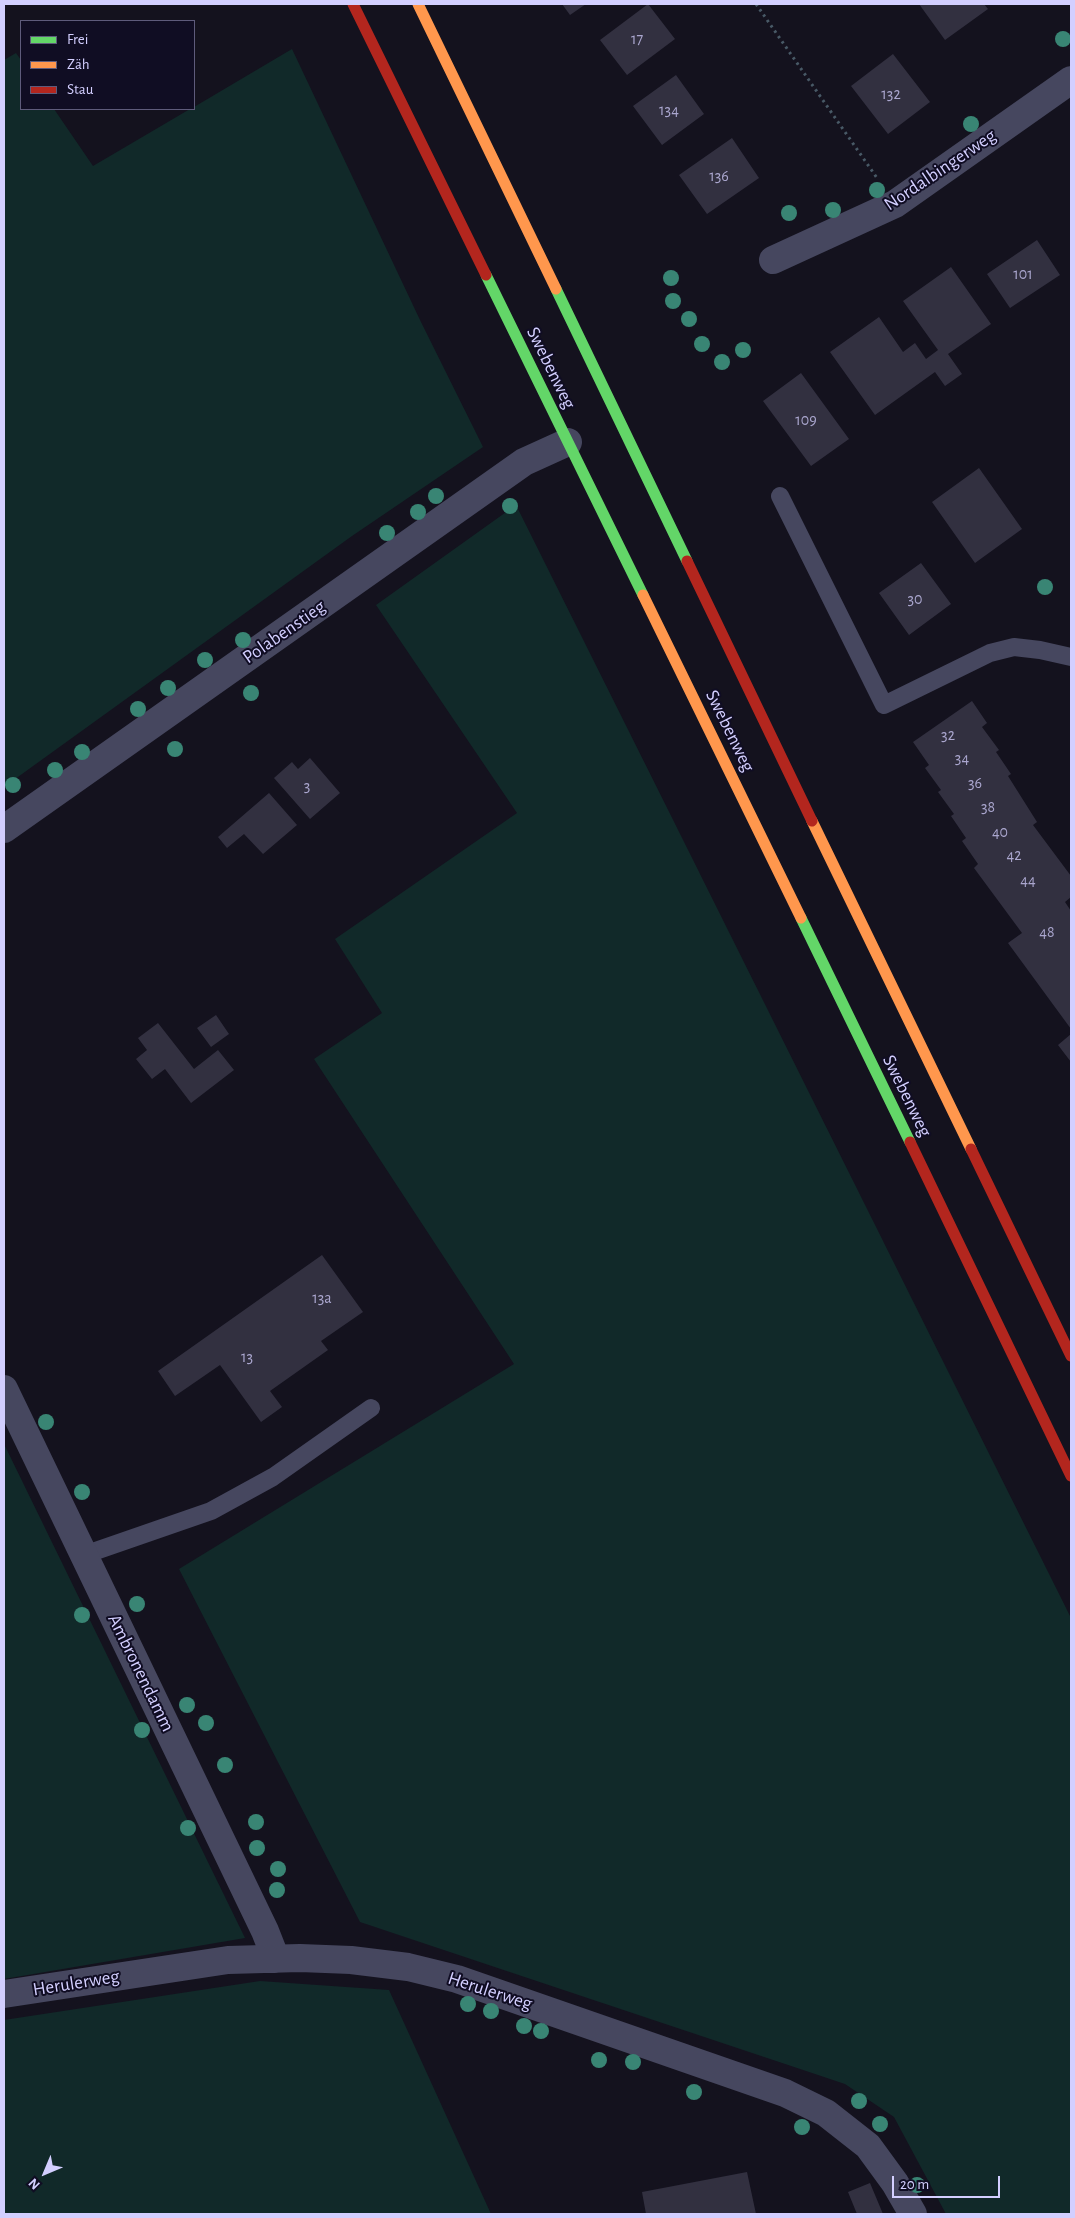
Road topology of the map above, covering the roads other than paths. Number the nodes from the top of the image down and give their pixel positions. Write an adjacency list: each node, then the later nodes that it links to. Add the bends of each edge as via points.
1 (353, 4): 5 (main road, Swebenweg)
2 (418, 4): 9 (main road, Swebenweg)
3 (1071, 80): 4 (street, Nordalbingerweg, via 895,204)
4 (773, 260)
5 (568, 442): 8 (street, Polabenstieg, via 524,462); 12 (main road, Swebenweg)
6 (780, 496): 7 (lane, via 884,706 998,651 1014,647)
7 (1071, 657)
8 (4, 829)
9 (1071, 1356)
10 (4, 1389): 13 (street, Ambronendamm)
11 (371, 1408): 13 (lane, via 273,1476 212,1511)
12 (1071, 1476)
13 (84, 1555): 14 (street, Ambronendamm, via 266,1931)
14 (276, 1959): 15 (street, Herulerweg, via 228,1960); 16 (street, Herulerweg, via 352,1960 408,1967 457,1979 785,2093 826,2113 868,2146)
15 (4, 1994)
16 (913, 2214)

